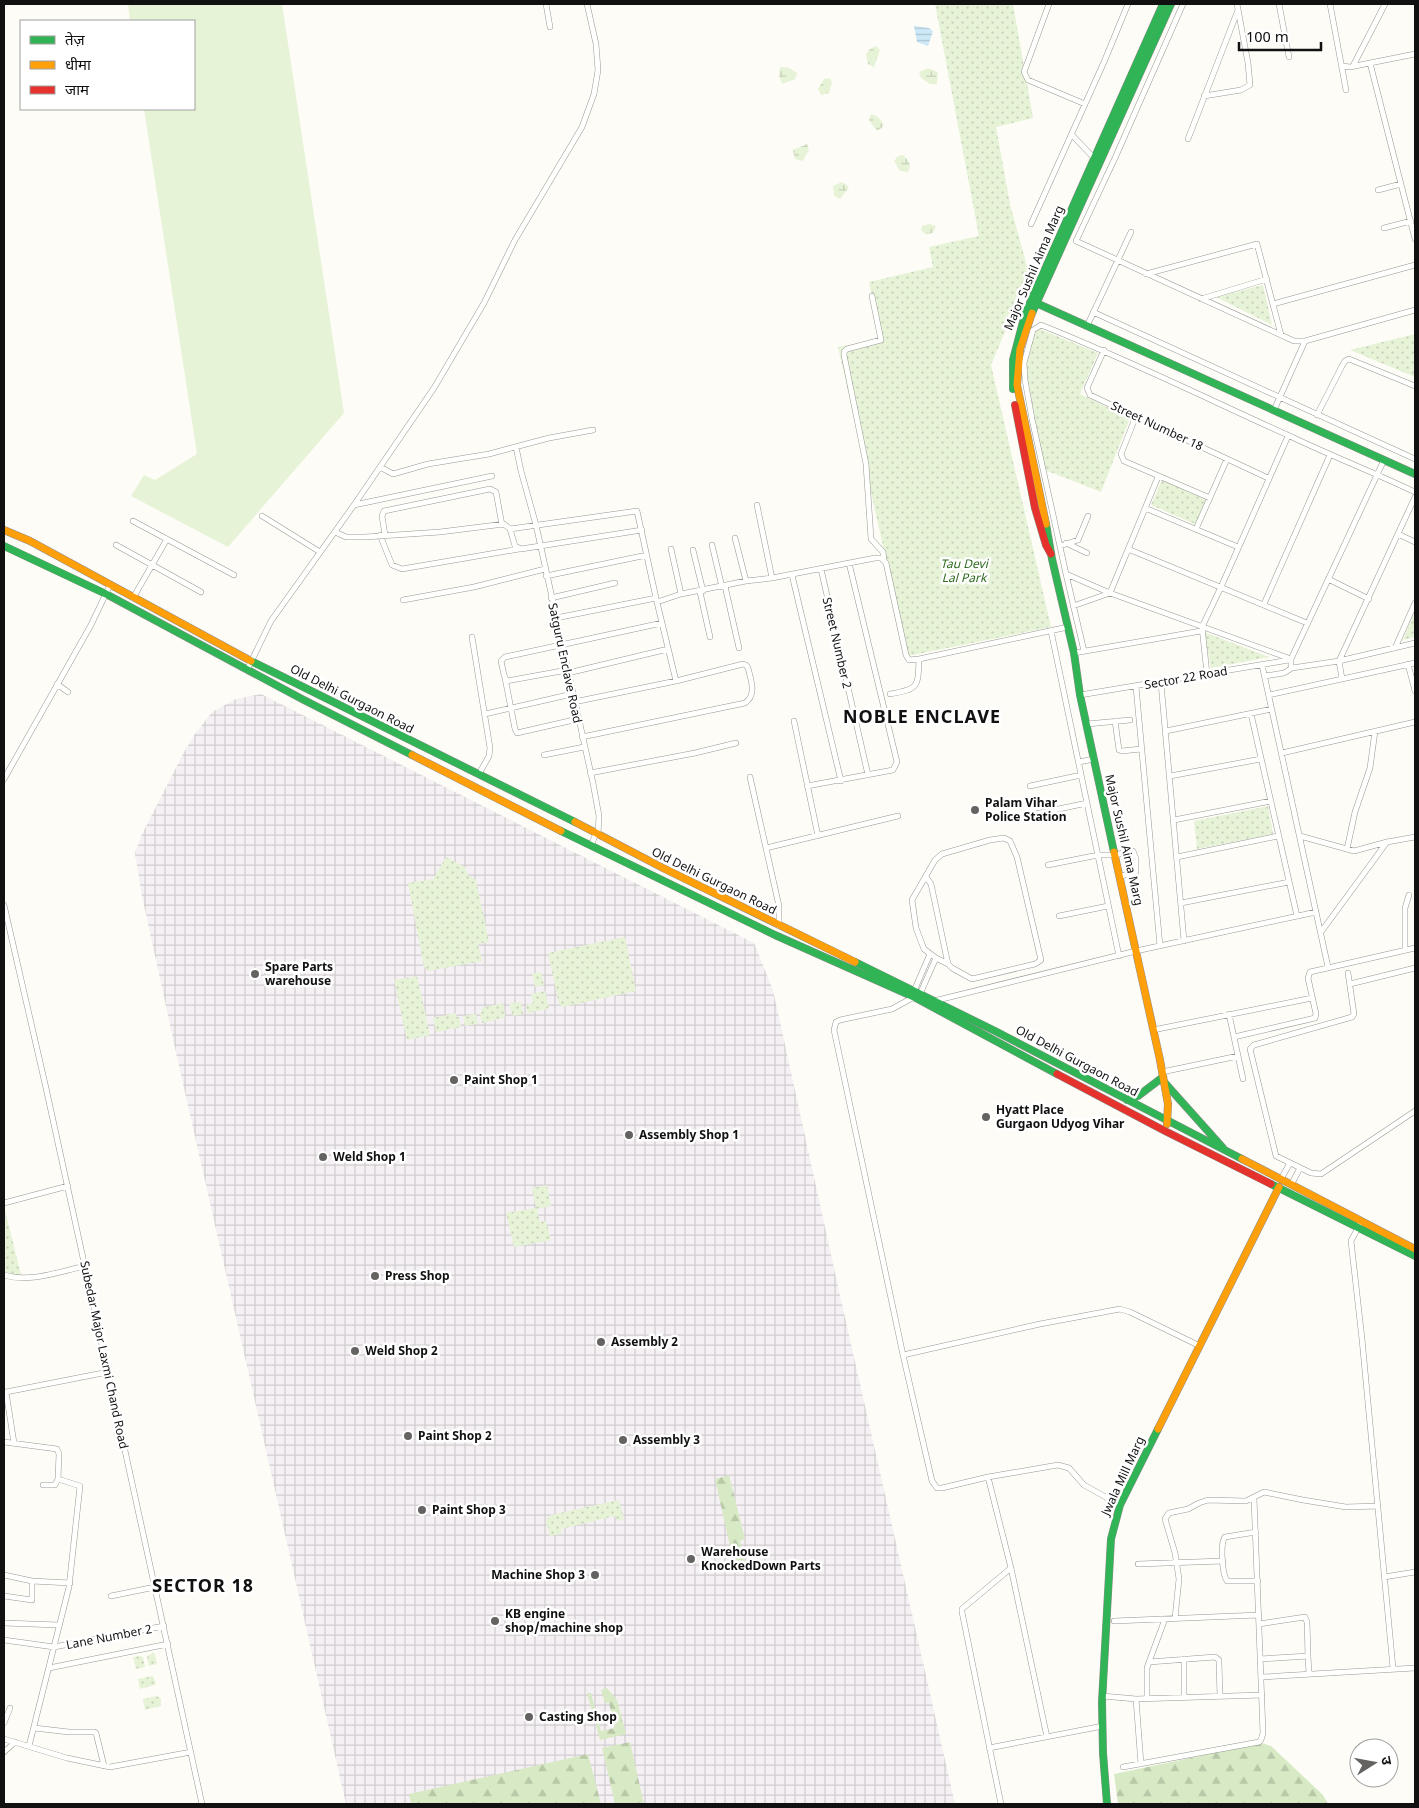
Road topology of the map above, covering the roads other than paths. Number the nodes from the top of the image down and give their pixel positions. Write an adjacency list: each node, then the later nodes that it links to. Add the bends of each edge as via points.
1 (546, 4): 12 (street)
2 (587, 4): 59 (street, via 598,70 594,94 582,126 434,388)
3 (1049, 4): 20 (street, via 1024,72 1028,80)
4 (1128, 4): 20 (street)
5 (1163, 4): 23 (main road, Major Sushil Aima Marg)
6 (1171, 4): 30 (main road, Major Sushil Aima Marg)
7 (1183, 4): 32 (street)
8 (1279, 4): 14 (street)
9 (1331, 4): 16 (street)
10 (1385, 4): 17 (street)
11 (1238, 7): 19 (street); 19 (street, via 1250,85 1240,90)
12 (550, 27)
13 (1415, 54): 15 (street)
14 (1290, 57)
15 (1370, 63): 17 (street); 24 (street)
16 (1342, 66): 17 (street); 18 (street)
17 (1353, 66)
18 (1346, 90)
19 (1204, 96): 22 (street)
20 (1085, 104): 21 (street)
21 (1072, 135): 23 (street); 27 (street)
22 (1188, 139)
23 (1095, 159): 39 (main road, Major Sushil Aima Marg)
24 (1401, 184): 25 (street); 26 (street)
25 (1378, 190)
26 (1411, 221): 28 (street); 31 (street)
27 (1031, 224)
28 (1384, 228)
29 (1131, 232): 33 (street)
30 (1067, 236): 32 (street); 39 (main road, Major Sushil Aima Marg)
31 (1415, 239)
32 (1076, 241): 33 (street)
33 (1118, 260): 35 (street); 42 (street)
34 (1415, 264): 40 (street)
35 (1146, 274): 36 (street, via 1256,244); 38 (street)
36 (1267, 279): 38 (street); 40 (street)
37 (872, 296): 99 (street, via 881,340 847,349 844,355 866,464 871,536)
38 (1201, 299): 44 (street)
39 (1034, 302): 43 (main road); 131 (main road, Major Sushil Aima Marg, via 1025,314 1012,354 1011,379 1034,502 1046,548 1051,554)
40 (1273, 304): 44 (street)
41 (1415, 310): 45 (street)
42 (1093, 312): 43 (street); 48 (street)
43 (1087, 326): 49 (main road)
44 (1281, 335): 45 (street, via 1294,341)
45 (1305, 341): 48 (street)
46 (1104, 350): 51 (street, Street Number 18, via 1087,388 1088,393); 53 (street); 87 (street, via 1041,325 1033,330 1024,363 1032,419)
47 (1415, 386): 50 (street, via 1349,359 1342,366)
48 (1280, 398): 49 (street); 50 (street)
49 (1274, 410): 58 (main road)
50 (1317, 415): 57 (street)
51 (1136, 416): 56 (street, Street Number 18); 63 (street, via 1121,458)
52 (593, 430): 54 (street)
53 (1288, 436): 55 (street); 64 (street)
54 (516, 447): 59 (street, via 392,474); 75 (street, Satguru Enclave Road)
55 (1330, 455): 60 (street); 126 (street)
56 (1227, 459): 64 (street, Street Number 18); 67 (street)
57 (1415, 459)
58 (1384, 460): 60 (street); 61 (main road)
59 (380, 467): 68 (street)
60 (1377, 474): 65 (street); 109 (street)
61 (1415, 474)
62 (492, 476): 68 (street)
63 (1158, 477): 67 (street); 70 (street)
64 (1268, 478): 91 (street)
65 (1415, 492)
66 (1415, 497): 81 (street)
67 (1210, 498): 77 (street)
68 (354, 505): 80 (street)
69 (757, 505): 108 (street)
70 (1145, 508): 77 (street); 94 (street)
71 (262, 516): 96 (street)
72 (1088, 516): 87 (street, via 1080,539)
73 (133, 521): 84 (street)
74 (502, 525): 76 (street); 82 (street); 82 (street, via 496,492 490,489 384,511)
75 (536, 525): 76 (street); 79 (street, via 636,511); 90 (street, Satguru Enclave Road)
76 (510, 529): 93 (street)
77 (1196, 529): 91 (street)
78 (4, 530): 112 (main road, Old Delhi Gurgaon Road)
79 (642, 530): 90 (street); 98 (street)
80 (335, 532): 82 (street, via 346,537); 96 (street)
81 (1398, 534): 85 (street); 122 (street)
82 (382, 535): 93 (street, via 392,565 402,569)
83 (735, 538): 110 (street)
84 (167, 539): 101 (street); 106 (street)
85 (1415, 542)
86 (712, 544): 113 (street)
87 (1063, 544): 97 (street); 104 (street)
88 (116, 545): 101 (street)
89 (4, 546): 118 (main road, Old Delhi Gurgaon Road)
90 (540, 547): 93 (street); 102 (street, Satguru Enclave Road)
91 (1238, 547): 114 (street)
92 (671, 548): 119 (street)
93 (518, 549)
94 (1128, 549): 114 (street); 117 (street)
95 (693, 550): 116 (street)
96 (320, 552): 145 (street, via 271,622)
97 (1087, 552)
98 (647, 555): 107 (street); 124 (street)
99 (884, 560): 100 (street, via 875,558); 143 (street, via 906,655 909,660)
100 (849, 563): 103 (street); 190 (street, via 897,762 893,770)
101 (152, 565): 115 (street); 120 (street)
102 (545, 569): 107 (street, Satguru Enclave Road); 123 (street)
103 (821, 569): 105 (street); 190 (street, Street Number 2)
104 (1066, 574): 117 (street); 127 (street)
105 (792, 575): 108 (street); 196 (street)
106 (234, 576)
107 (546, 576): 121 (street, Satguru Enclave Road)
108 (772, 578): 110 (street)
109 (1328, 579): 122 (street); 130 (street)
110 (746, 581): 113 (street)
111 (615, 583): 121 (street)
112 (110, 585): 118 (street); 120 (main road, Old Delhi Gurgaon Road)
113 (723, 586): 116 (street); 138 (street)
114 (1221, 587): 126 (street); 132 (street)
115 (201, 592)
116 (702, 592): 119 (street); 135 (street)
117 (1110, 593): 127 (street); 132 (street)
118 (106, 594): 151 (main road, Old Delhi Gurgaon Road); 159 (street)
119 (681, 594): 124 (street)
120 (133, 598): 145 (main road, Old Delhi Gurgaon Road)
121 (551, 598): 128 (street, Satguru Enclave Road)
122 (1369, 599): 146 (street)
123 (403, 600)
124 (656, 600): 128 (street); 129 (street)
125 (1415, 603): 139 (street)
126 (1264, 604): 130 (street)
127 (1073, 606): 141 (street)
128 (556, 618): 137 (street, Satguru Enclave Road)
129 (662, 623): 137 (street); 140 (street)
130 (1307, 624): 144 (street)
131 (1068, 627): 133 (street); 142 (main road, Major Sushil Aima Marg)
132 (1202, 629): 141 (street); 144 (street); 153 (street)
133 (1050, 631): 143 (street); 188 (street)
134 (472, 637): 170 (street)
135 (710, 637)
136 (1415, 643): 139 (street)
137 (561, 644): 152 (street, Satguru Enclave Road); 155 (street, via 505,657 501,661)
138 (739, 648)
139 (1395, 648): 146 (street)
140 (668, 649): 152 (street); 157 (street)
141 (1084, 651): 142 (street)
142 (1074, 653): 165 (main road, Major Sushil Aima Marg)
143 (919, 659): 164 (street, via 915,686)
144 (1291, 660): 149 (street, Sector 22 Road); 150 (street)
145 (251, 661): 151 (street); 189 (main road, Old Delhi Gurgaon Road)
146 (1339, 662): 150 (street); 156 (street)
147 (1415, 663): 148 (street)
148 (1408, 664): 156 (street); 161 (street)
149 (1262, 665): 153 (street, Sector 22 Road); 154 (street)
150 (1292, 668): 154 (street, via 1284,673)
151 (247, 670): 210 (main road, Old Delhi Gurgaon Road)
152 (567, 671): 155 (street, via 510,681); 163 (street, Satguru Enclave Road)
153 (1207, 674): 158 (street, Sector 22 Road)
154 (1265, 676): 166 (street)
155 (505, 678): 168 (street)
156 (1342, 679): 166 (street)
157 (676, 681): 167 (street); 180 (street, via 745,664 752,694 745,703)
158 (1161, 682): 160 (street, Sector 22 Road); 178 (street)
159 (57, 684): 162 (street); 195 (street)
160 (1136, 687): 165 (street, Sector 22 Road); 183 (street)
161 (1415, 691)
162 (68, 692)
163 (572, 694): 167 (street, Satguru Enclave Road); 168 (street)
164 (890, 694)
165 (1080, 695): 177 (main road, Major Sushil Aima Marg)
166 (1269, 695): 169 (street)
167 (574, 702): 172 (street, Satguru Enclave Road)
168 (511, 708): 170 (street); 172 (street, via 517,733)
169 (1272, 709): 171 (street); 184 (street)
170 (485, 714): 189 (street, via 490,748)
171 (1251, 714): 178 (street); 187 (street)
172 (578, 719): 180 (street, Satguru Enclave Road)
173 (1130, 720): 175 (street)
174 (794, 721): 197 (street)
175 (1115, 721): 177 (street); 183 (street, via 1119,750)
176 (1415, 722): 179 (street)
177 (1087, 724): 186 (main road, Major Sushil Aima Marg)
178 (1166, 731): 193 (street)
179 (1376, 731): 184 (street); 212 (street, via 1370,768)
180 (582, 737): 182 (street, Satguru Enclave Road)
181 (736, 743): 192 (street)
182 (584, 747): 185 (street); 192 (street, Satguru Enclave Road)
183 (1141, 749): 232 (street)
184 (1282, 753): 207 (street)
185 (544, 755)
186 (1094, 759): 188 (street); 214 (main road, Major Sushil Aima Marg)
187 (1261, 759): 193 (street); 199 (street)
188 (1079, 762): 191 (street)
189 (479, 774): 204 (main road, Old Delhi Gurgaon Road)
190 (868, 775): 196 (street)
191 (1082, 775): 198 (street); 200 (street)
192 (591, 776): 204 (street, Satguru Enclave Road)
193 (1170, 776): 203 (street)
194 (750, 777): 211 (street)
195 (4, 780)
196 (841, 781): 197 (street)
197 (807, 786): 205 (street)
198 (1030, 786)
199 (1270, 801): 203 (street); 206 (street)
200 (1086, 803): 201 (street); 213 (street)
201 (1035, 814)
202 (898, 816): 205 (street)
203 (1174, 820): 215 (street)
204 (596, 833): 210 (street, Satguru Enclave Road); 227 (main road, Old Delhi Gurgaon Road)
205 (818, 836): 211 (street)
206 (1278, 836): 215 (street); 219 (street)
207 (1300, 836): 212 (street); 224 (street)
208 (1415, 837): 209 (street)
209 (1387, 842): 212 (street, via 1356,850); 228 (street)
210 (591, 846): 231 (main road, Old Delhi Gurgaon Road)
211 (766, 848): 227 (street, via 780,912)
212 (1347, 849)
213 (1098, 855): 214 (street); 216 (street); 223 (street)
214 (1116, 856): 217 (main road, Major Sushil Aima Marg); 217 (street, via 1132,851 1136,859 1136,872)
215 (1177, 857): 221 (street)
216 (1048, 865)
217 (1121, 876): 235 (main road, Major Sushil Aima Marg)
218 (926, 877): 236 (street, via 912,900 918,935); 239 (street); 239 (street, via 942,854 990,840 1010,840 1017,857 1041,960 976,979)
219 (1289, 882): 221 (street); 226 (street)
220 (1409, 895): 234 (street, via 1405,908)
221 (1181, 903): 230 (street)
222 (4, 905): 262 (street, Subedar Major Laxmi Chand Road)
223 (1108, 906): 225 (street); 237 (street)
224 (1316, 912): 226 (street); 228 (street)
225 (1059, 916)
226 (1296, 916): 230 (street)
227 (779, 926): 229 (main road, Old Delhi Gurgaon Road)
228 (1321, 932): 240 (street)
229 (796, 933): 231 (main road); 244 (main road, Old Delhi Gurgaon Road)
230 (1184, 941): 232 (street)
231 (792, 942): 244 (main road, Old Delhi Gurgaon Road)
232 (1160, 946): 235 (street)
233 (1415, 948): 234 (street)
234 (1405, 950): 240 (street)
235 (1136, 951): 237 (street); 248 (main road, Major Sushil Aima Marg)
236 (930, 954): 238 (street); 244 (street)
237 (1119, 956): 246 (street)
238 (936, 958): 239 (street); 244 (street)
239 (948, 964)
240 (1328, 967): 245 (street, via 1309,973)
241 (1415, 968): 243 (street)
242 (1348, 973): 243 (street)
243 (1350, 984): 258 (street, via 1352,1017 1254,1045 1250,1049 1274,1152 1278,1158)
244 (916, 994): 246 (main road, Old Delhi Gurgaon Road); 256 (main road, Old Delhi Gurgaon Road); 270 (street, via 892,1009 840,1020 834,1030)
245 (1312, 998): 247 (street); 249 (street, via 1314,1018)
246 (934, 1001): 253 (main road, Old Delhi Gurgaon Road)
247 (1229, 1014): 248 (street); 249 (street)
248 (1154, 1030): 251 (main road, Major Sushil Aima Marg)
249 (1234, 1037): 250 (street)
250 (1238, 1056): 251 (street); 252 (street)
251 (1163, 1077): 253 (main road, via 1138,1096); 255 (main road, Major Sushil Aima Marg); 257 (main road)
252 (1243, 1079)
253 (1127, 1100): 255 (main road, Old Delhi Gurgaon Road)
254 (1415, 1111): 259 (street, via 1325,1172 1316,1174)
255 (1168, 1122): 256 (main road, Major Sushil Aima Marg); 257 (main road, Old Delhi Gurgaon Road)
256 (1165, 1130): 260 (main road, Old Delhi Gurgaon Road)
257 (1226, 1151): 260 (main road, Old Delhi Gurgaon Road)
258 (1290, 1163): 259 (street); 260 (street)
259 (1300, 1168): 261 (street)
260 (1280, 1183): 261 (main road, Old Delhi Gurgaon Road); 264 (main road, Old Delhi Gurgaon Road); 269 (main road, Jwala Mill Marg)
261 (1291, 1185): 264 (main road, Old Delhi Gurgaon Road)
262 (68, 1186): 263 (street); 267 (street, Subedar Major Laxmi Chand Road)
263 (4, 1203)
264 (1359, 1225): 265 (main road, Old Delhi Gurgaon Road); 266 (main road, Old Delhi Gurgaon Road); 279 (street, via 1351,1241)
265 (1415, 1249)
266 (1415, 1256)
267 (85, 1266): 268 (street, via 28,1278); 271 (street, Subedar Major Laxmi Chand Road)
268 (4, 1275)
269 (1200, 1346): 270 (street, via 1120,1309); 278 (main road, Jwala Mill Marg)
270 (903, 1355): 274 (street, via 934,1485 942,1488)
271 (108, 1372): 273 (street, via 6,1392); 291 (street, Subedar Major Laxmi Chand Road)
272 (4, 1442): 273 (street)
273 (14, 1443): 275 (street, via 57,1449)
274 (988, 1477): 278 (street, via 1058,1464 1069,1468 1088,1487); 284 (street)
275 (58, 1479): 276 (street, via 56,1486); 290 (street, via 80,1486)
276 (43, 1485)
277 (1254, 1498): 279 (street, via 1269,1492 1346,1507); 280 (street); 282 (street, via 1246,1501 1208,1500 1166,1515)
278 (1120, 1506): 315 (main road, Jwala Mill Marg, via 1111,1536)
279 (1378, 1506): 287 (street)
280 (1256, 1532): 281 (street, via 1224,1538); 289 (street)
281 (1223, 1561): 282 (street); 289 (street, via 1227,1581)
282 (1177, 1563): 283 (street); 295 (street, via 1179,1579)
283 (1138, 1564)
284 (1011, 1568): 324 (street); 328 (street, via 962,1609)
285 (1415, 1572): 287 (street)
286 (4, 1575): 288 (street)
287 (1384, 1577): 310 (street)
288 (32, 1581): 290 (street); 292 (street, via 32,1600)
289 (1258, 1581): 294 (street)
290 (70, 1583): 300 (street)
291 (155, 1587): 293 (street); 301 (street, Subedar Major Laxmi Chand Road)
292 (4, 1596)
293 (110, 1596)
294 (1259, 1615): 295 (street); 299 (street)
295 (1175, 1618): 296 (street)
296 (1165, 1619): 297 (street); 308 (street)
297 (1114, 1621)
298 (4, 1623): 300 (street)
299 (1259, 1624): 305 (street, via 1305,1617); 307 (street)
300 (59, 1625): 304 (street)
301 (164, 1626): 303 (street, Subedar Major Laxmi Chand Road); 304 (street, Lane Number 2)
302 (4, 1640): 304 (street, Lane Number 2)
303 (168, 1644): 309 (street); 330 (street, Subedar Major Laxmi Chand Road)
304 (54, 1647): 309 (street)
305 (1308, 1656): 307 (street); 312 (street)
306 (1184, 1659): 308 (street); 316 (street, via 1217,1658); 317 (street)
307 (1260, 1659): 313 (street)
308 (1149, 1662): 319 (street)
309 (49, 1668): 323 (street)
310 (1393, 1668): 311 (street); 312 (street)
311 (1415, 1668)
312 (1309, 1673): 313 (street)
313 (1262, 1677): 314 (street)
314 (1262, 1695): 316 (street); 331 (street, via 1262,1736 1259,1742)
315 (1103, 1696): 318 (street); 322 (main road, Jwala Mill Marg)
316 (1220, 1696): 317 (street)
317 (1184, 1697): 319 (street)
318 (1136, 1699): 319 (street); 331 (street)
319 (1147, 1699)
320 (10, 1708): 321 (street)
321 (4, 1723)
322 (1103, 1726): 324 (street); 336 (main road, Jwala Mill Marg)
323 (34, 1728): 327 (street); 332 (street, via 96,1733)
324 (1048, 1737): 328 (street)
325 (4, 1739): 326 (street)
326 (15, 1742): 327 (street); 329 (street)
327 (29, 1746): 332 (street)
328 (989, 1748): 335 (street)
329 (4, 1752)
330 (191, 1752): 332 (street); 334 (street, Subedar Major Laxmi Chand Road)
331 (1141, 1764): 333 (street)
332 (104, 1766)
333 (1124, 1767)
334 (202, 1804)
335 (1002, 1804)
336 (1106, 1804)

